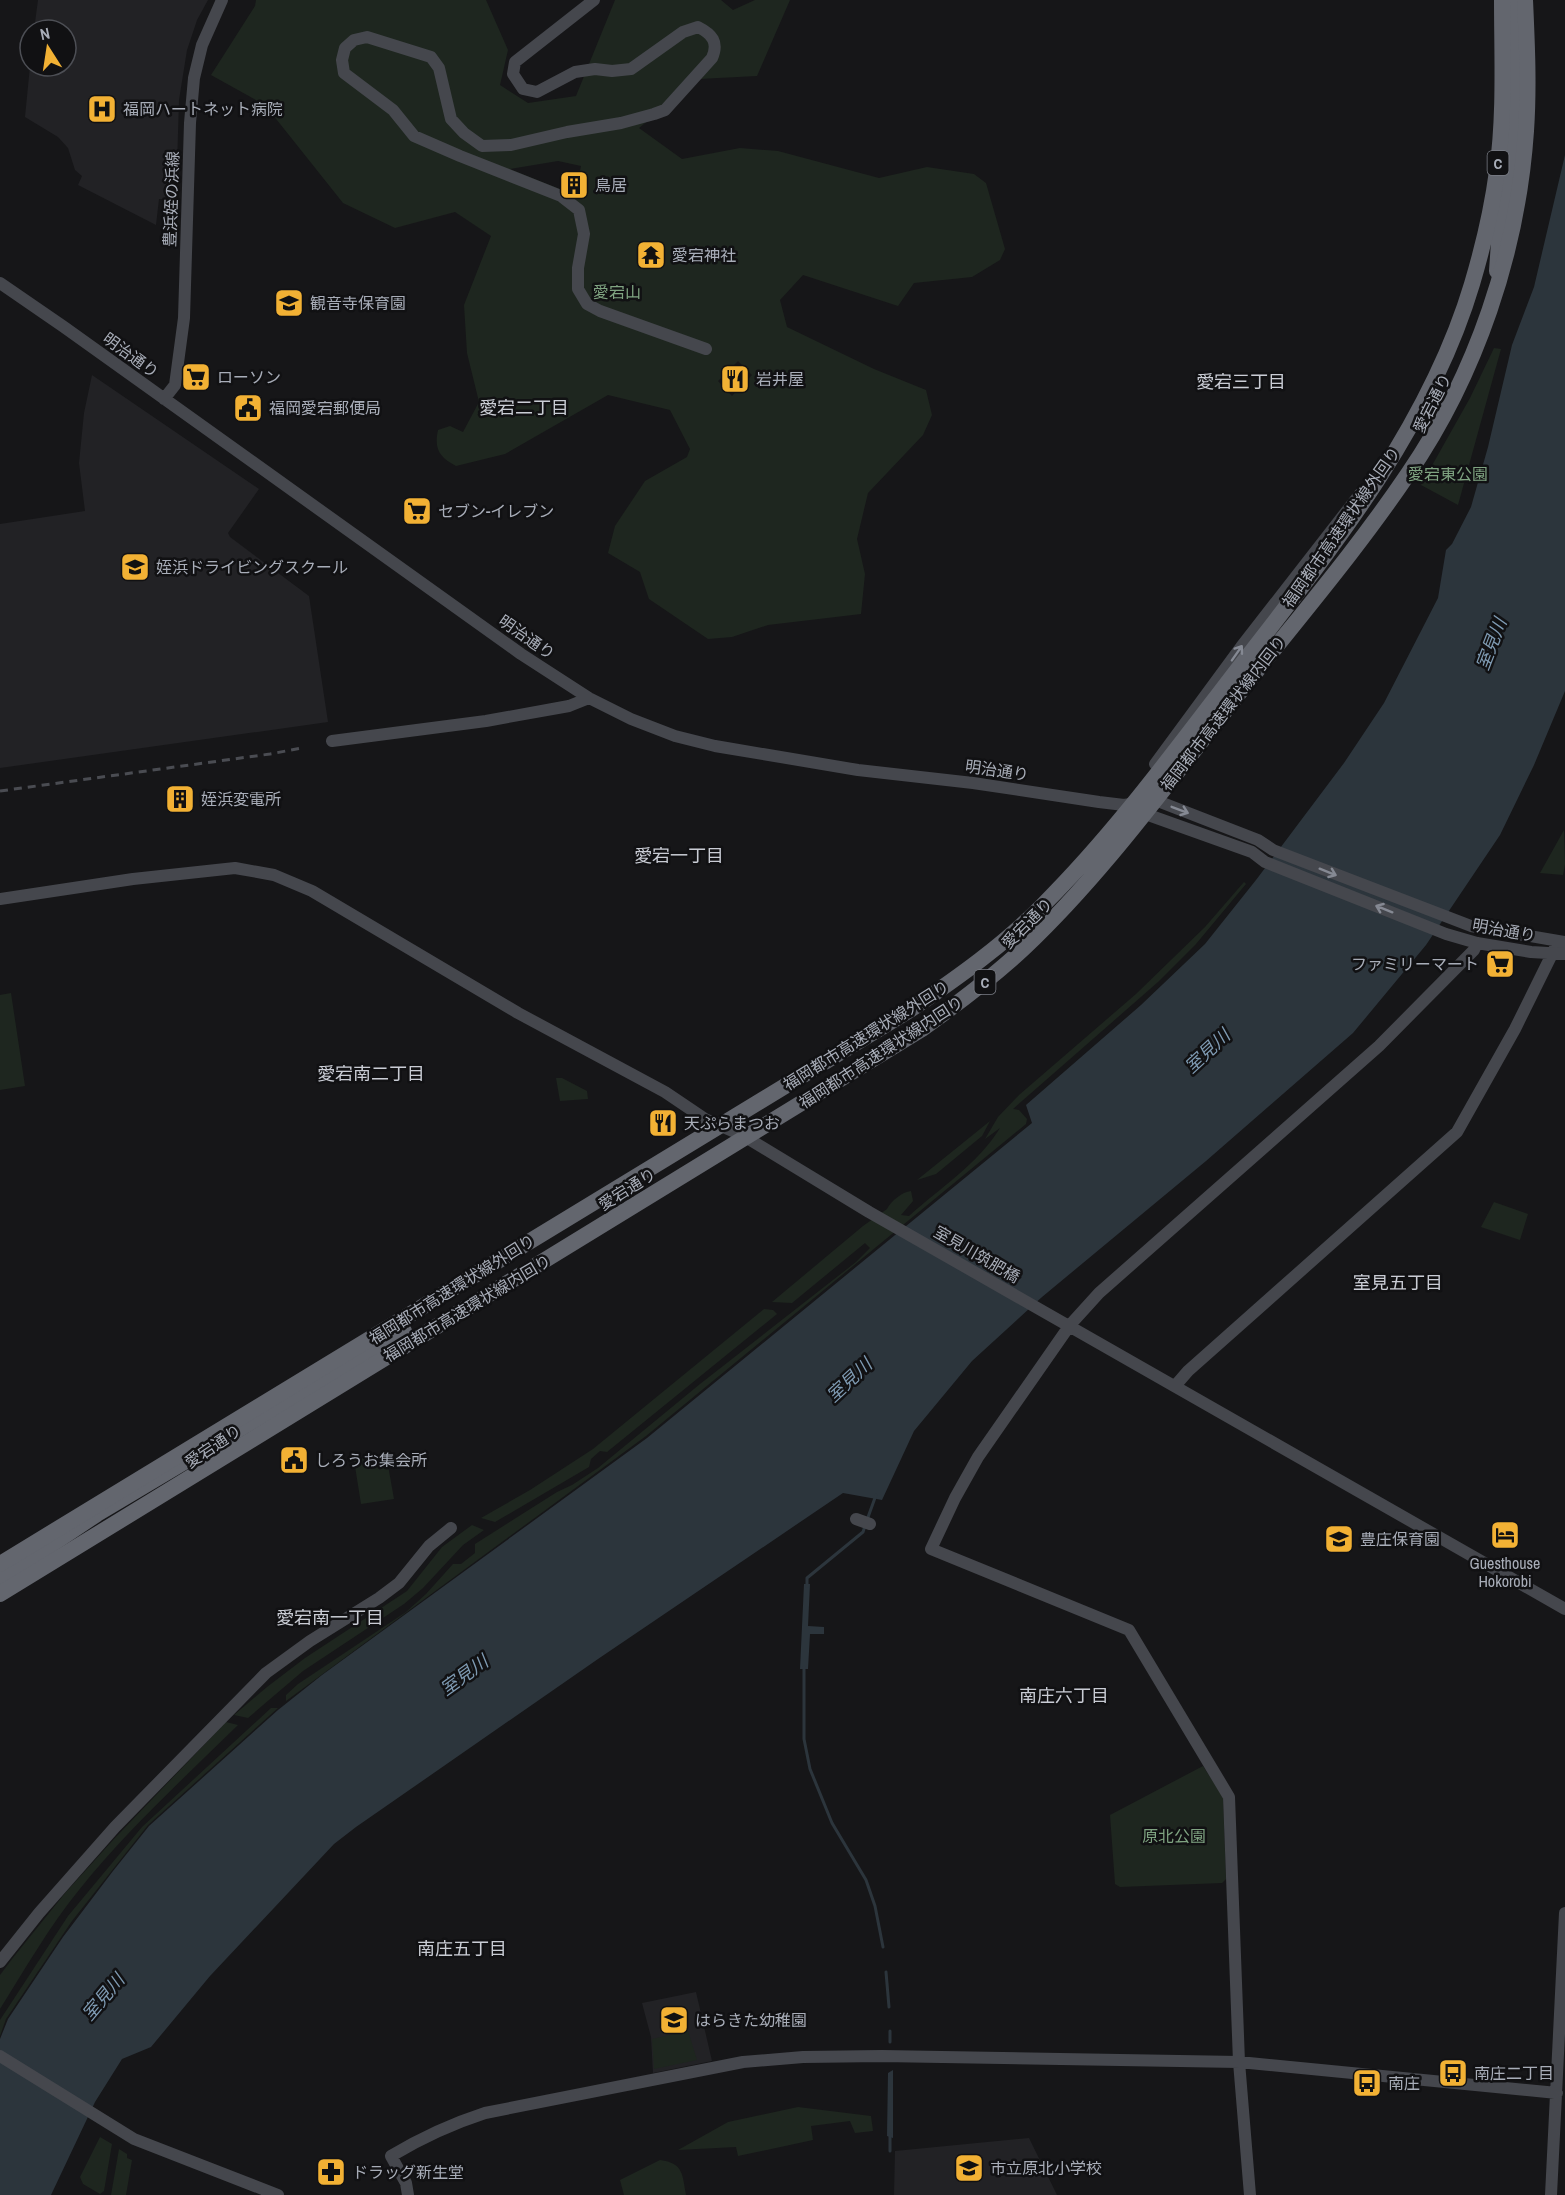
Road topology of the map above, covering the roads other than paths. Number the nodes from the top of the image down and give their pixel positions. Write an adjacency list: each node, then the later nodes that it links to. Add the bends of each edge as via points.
1 (222, 0): 9 (street, 豊浜姪の浜線, via 198,58 193,88 184,318 175,385)
2 (594, 0): 8 (street, via 515,62 513,74 523,89 537,92 575,72 632,69 683,32 698,27 709,32 715,42 712,58 665,110 644,119 512,145 482,146 451,119 439,68 431,57 367,37 354,39 345,48 344,74 393,110 414,135 561,196 579,210 584,234 578,289 587,304)
3 (1503, 0): 13 (street, 愛宕通り, one-way to 3, via 1381,467 1435,378 1475,279 1497,174 1502,140); 26 (highway, 福岡都市高速環状線外回り / C, bridge, via 1498,170 1486,234 1460,321 1419,412 1362,502 1295,595 1106,837 1043,906 980,960 910,1010 662,1160)
4 (1518, 0): 7 (highway, C, via 1514,134)
5 (1526, 0): 7 (street, 愛宕通り, via 1526,141 1513,226); 26 (highway, 福岡都市高速環状線内回り / C, bridge, via 1528,102 1517,204 1483,327 1460,382 1408,474 1368,529 1120,843 1054,919 992,976 922,1029)
6 (0, 283): 9 (street, 明治通り)
7 (1496, 286): 12 (street, 愛宕通り, via 1459,388 1434,437 1371,535)
8 (706, 349)
9 (164, 399): 10 (street, 明治通り, via 495,636)
10 (589, 698): 11 (street, via 569,706 486,721); 13 (street, 明治通り, via 675,736 715,746 858,770)
11 (332, 741)
12 (1155, 800): 13 (street, 明治通り); 14 (street, 愛宕通り); 16 (street, 明治通り, one-way to 16, via 1451,919)
13 (1124, 805): 14 (street, 明治通り); 19 (street, 愛宕通り, via 1063,881 990,954 915,1008)
14 (1142, 813): 17 (street, 明治通り, one-way to 14, via 1265,862 1252,852); 20 (street, 愛宕通り, via 1054,922 981,987 926,1026)
15 (0, 899): 19 (street, 室見川筑肥橋, via 235,868 274,875 312,891)
16 (1562, 942): 18 (street)
17 (1477, 943): 18 (street, 明治通り); 21 (street, via 1379,1046)
18 (1559, 954): 22 (street, via 1457,1132)
19 (722, 1127): 20 (street, 室見川筑肥橋); 26 (street, 愛宕通り, via 243,1418 115,1490)
20 (744, 1136): 21 (street, 室見川筑肥橋); 26 (street, 愛宕通り, via 51,1568)
21 (1065, 1323): 22 (street, 室見川筑肥橋); 31 (street, via 978,1457 931,1549 1129,1630 1229,1797)
22 (1174, 1386): 27 (street, 室見川筑肥橋)
23 (856, 1520): 24 (street)
24 (870, 1524)
25 (451, 1528): 29 (street, via 429,1546 399,1583 266,1673 115,1827)
26 (2, 1582)
27 (1565, 1609)
28 (1565, 1913): 32 (street)
29 (0, 1962)
30 (0, 2056): 33 (street, via 134,2139)
31 (1239, 2062): 32 (street); 34 (street, via 882,2056 742,2062 485,2113 458,2122 391,2157 406,2183); 35 (street)
32 (1557, 2093): 36 (street)
33 (278, 2195)
34 (408, 2195)
35 (1250, 2195)
36 (1551, 2195)

